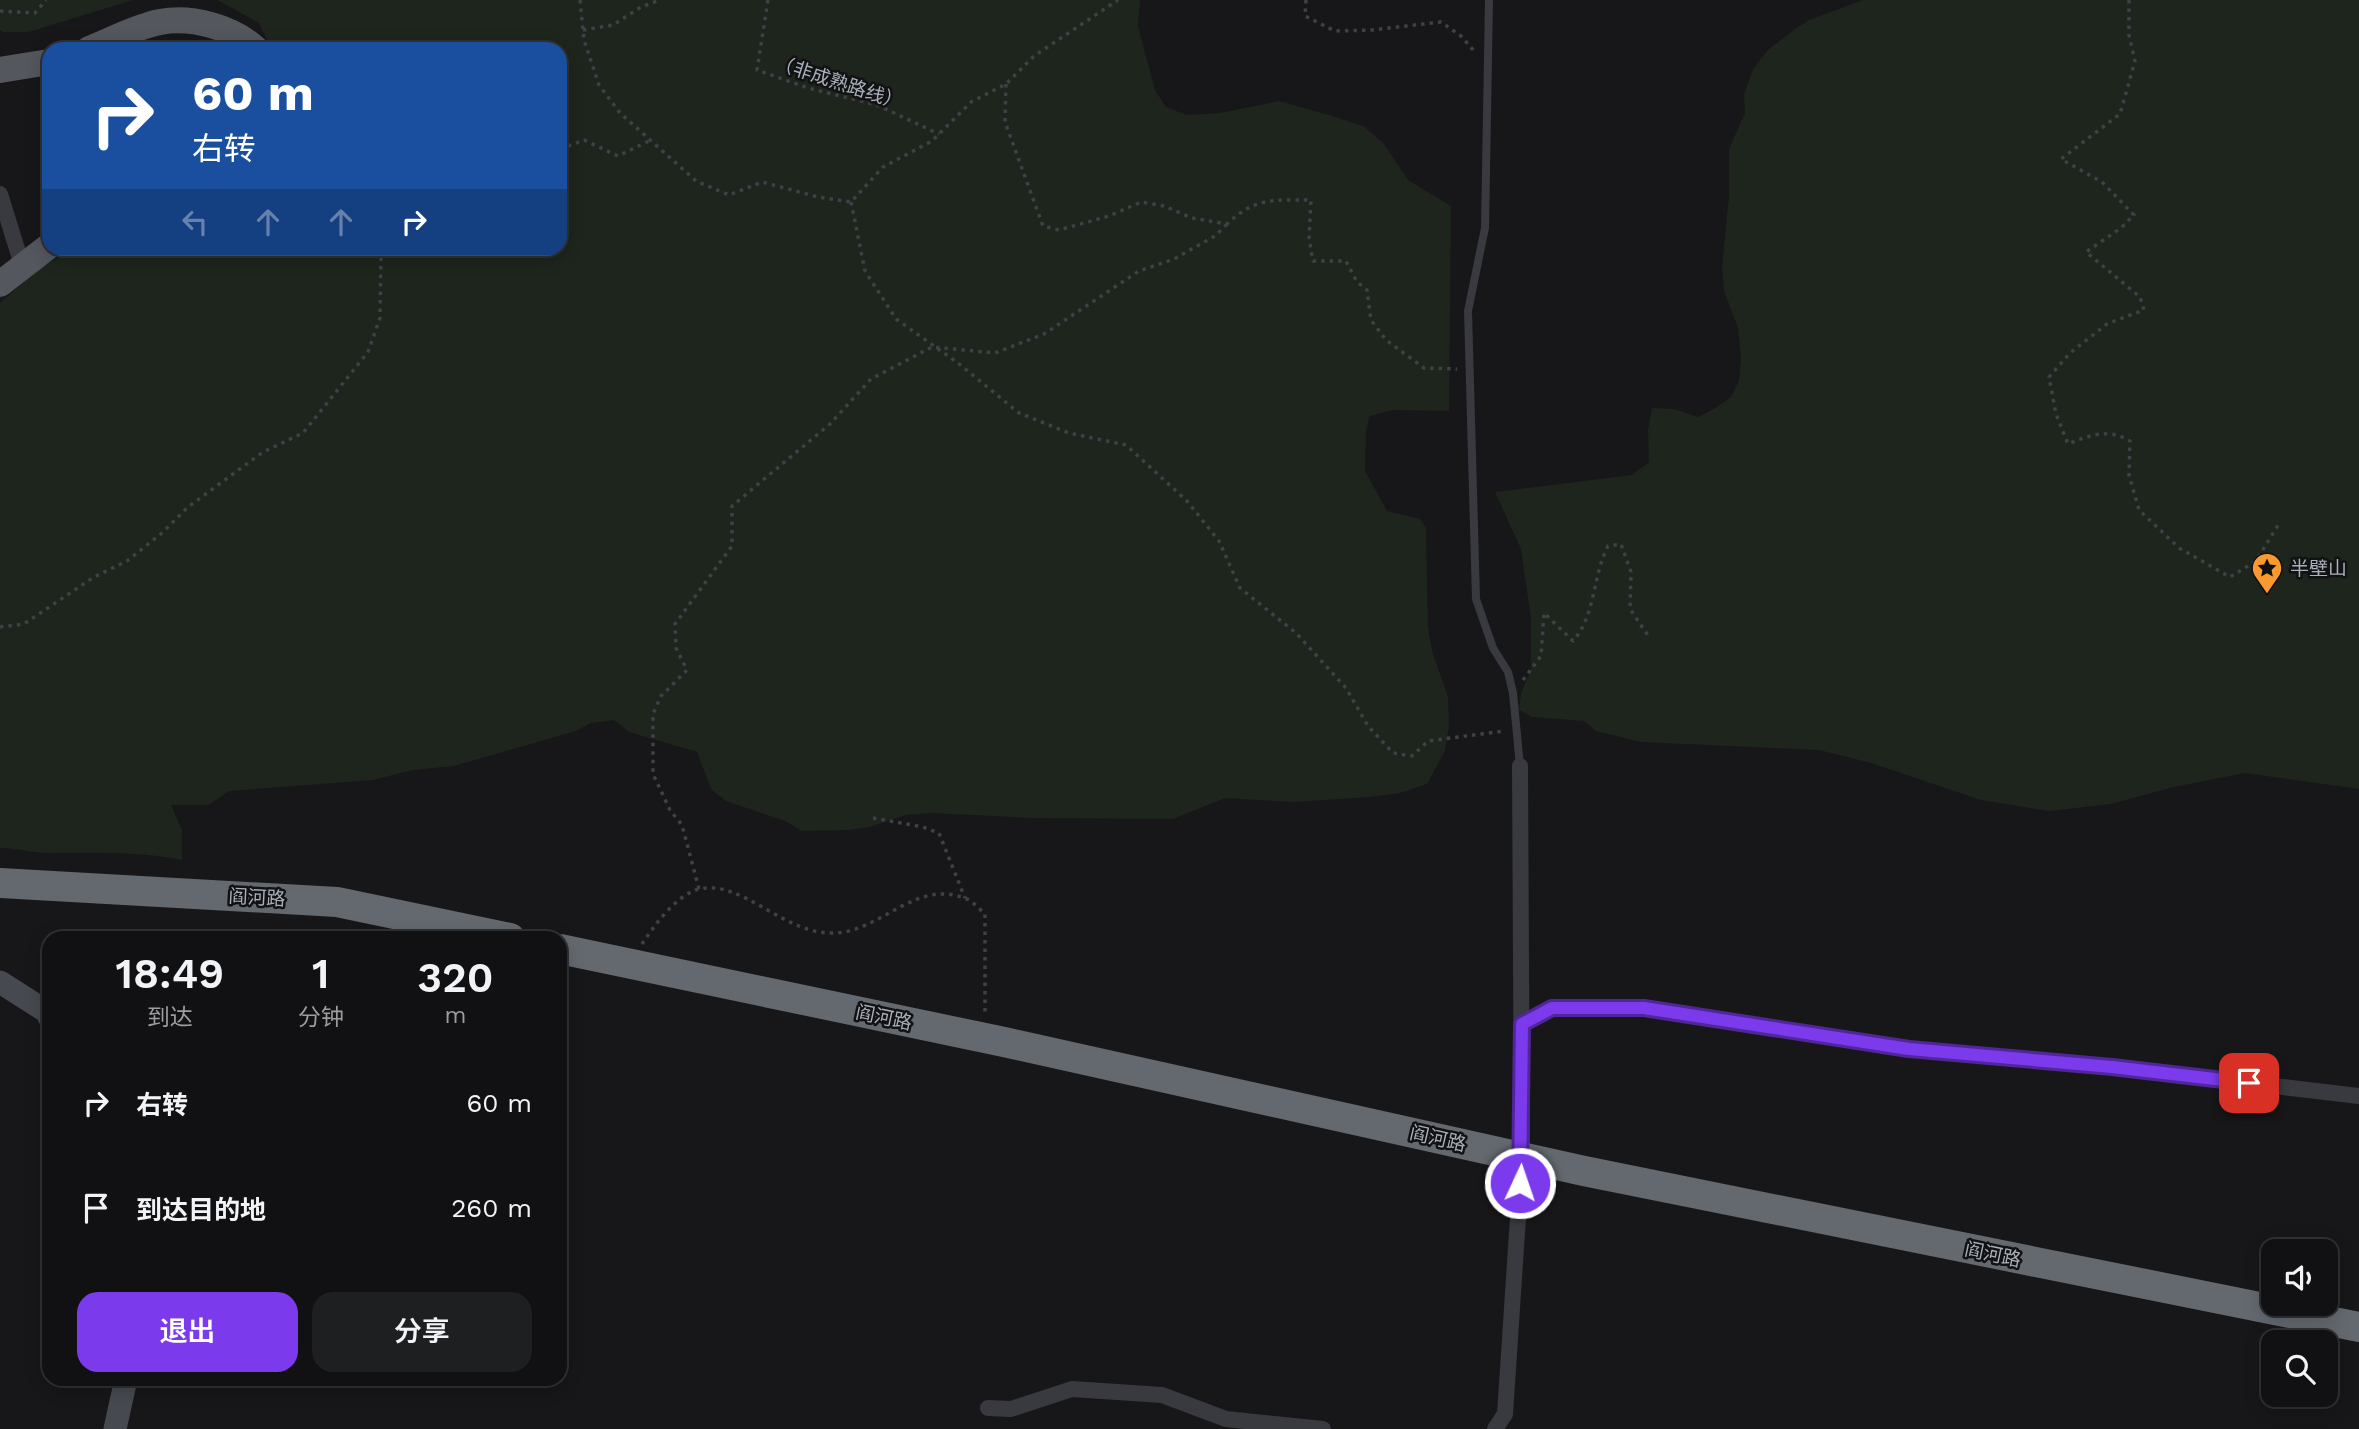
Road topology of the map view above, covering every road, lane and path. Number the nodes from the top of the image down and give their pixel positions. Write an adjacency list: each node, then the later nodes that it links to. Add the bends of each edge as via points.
1 (46, 0): 9 (path, via 35,13)
2 (580, 0): 10 (path)
3 (660, 0): 10 (path, via 613,26)
4 (768, 0): 17 (path, （非成熟路线）, via 757,70 877,105)
5 (1118, 0): 16 (path, via 1034,56)
6 (1306, 0): 14 (path, via 1305,16 1335,31 1441,22)
7 (1489, 0): 14 (lane)
8 (2130, 0): 29 (path, via 2129,35 2135,61 2120,114 2061,159 2102,182 2134,215 2086,252 2140,297 2144,310 2107,324 2049,377 2056,414 2068,444 2094,434 2118,434 2130,440 2129,474 2139,510 2179,548 2230,577 2256,561)
9 (0, 11)
10 (583, 30): 18 (path, via 599,85 620,113)
11 (106, 42): 12 (main road, via 161,22 181,21 223,28)
12 (249, 42)
13 (42, 63): 15 (main road)
14 (1488, 65): 28 (lane, via 1485,228 1468,311)
15 (0, 70)
16 (1006, 84): 17 (path, via 971,102); 22 (path, via 1005,122 1043,226 1059,230 1141,202)
17 (939, 134): 21 (path, via 883,167)
18 (651, 140): 19 (path, via 618,156 584,140); 21 (path, via 696,181 729,195 762,182)
19 (567, 146)
20 (0, 194): 25 (street)
21 (851, 202): 27 (path, via 865,271 896,319)
22 (1227, 224): 27 (path, via 1174,260 1139,271 1044,334 995,353); 28 (path, via 1244,208 1273,200 1311,200 1313,261 1346,261 1367,290 1371,320 1386,340 1424,368)
23 (42, 251): 25 (main road)
24 (381, 256): 30 (path, via 380,318 368,352 303,433 263,452 188,507 127,561 94,577 24,624)
25 (22, 265): 26 (main road)
26 (0, 284)
27 (932, 347): 33 (path, via 1019,413 1069,433 1126,445 1186,501 1219,541 1240,588 1296,633 1346,688 1368,726 1394,753 1412,756 1428,741); 37 (path, via 872,379 830,424 732,506 732,546 675,624 676,648 687,670 661,696 653,714 653,774 682,825)
28 (1470, 369): 32 (lane, via 1476,598)
29 (2280, 522)
30 (0, 627)
31 (1649, 637): 32 (path, via 1630,609 1631,572 1621,544 1608,546 1598,565 1583,630 1573,641 1544,613 1541,656)
32 (1513, 693): 33 (lane)
33 (1517, 730): 34 (lane)
34 (1520, 766): 44 (street)
35 (873, 818): 38 (path, via 939,833)
36 (0, 883): 39 (highway, 阎河路, via 337,902)
37 (698, 889): 38 (path, via 729,890 815,934 850,933 928,893); 41 (path, via 663,913)
38 (965, 898): 45 (path, via 985,914)
39 (476, 931)
40 (567, 950): 41 (highway, 阎河路)
41 (628, 963): 45 (highway, 阎河路)
42 (0, 982): 43 (street)
43 (42, 1009)
44 (1522, 1024): 46 (street, via 1552,1008 1644,1008 1909,1049); 47 (street)
45 (984, 1038): 47 (highway, 阎河路)
46 (2359, 1096)
47 (1522, 1157): 48 (highway, 阎河路); 53 (street, via 1505,1414)
48 (2359, 1327)
49 (124, 1386): 51 (street)
50 (988, 1408): 52 (street, via 1011,1409 1072,1389 1162,1395 1226,1419)
51 (115, 1429)
52 (1323, 1429)
53 (1495, 1429)

